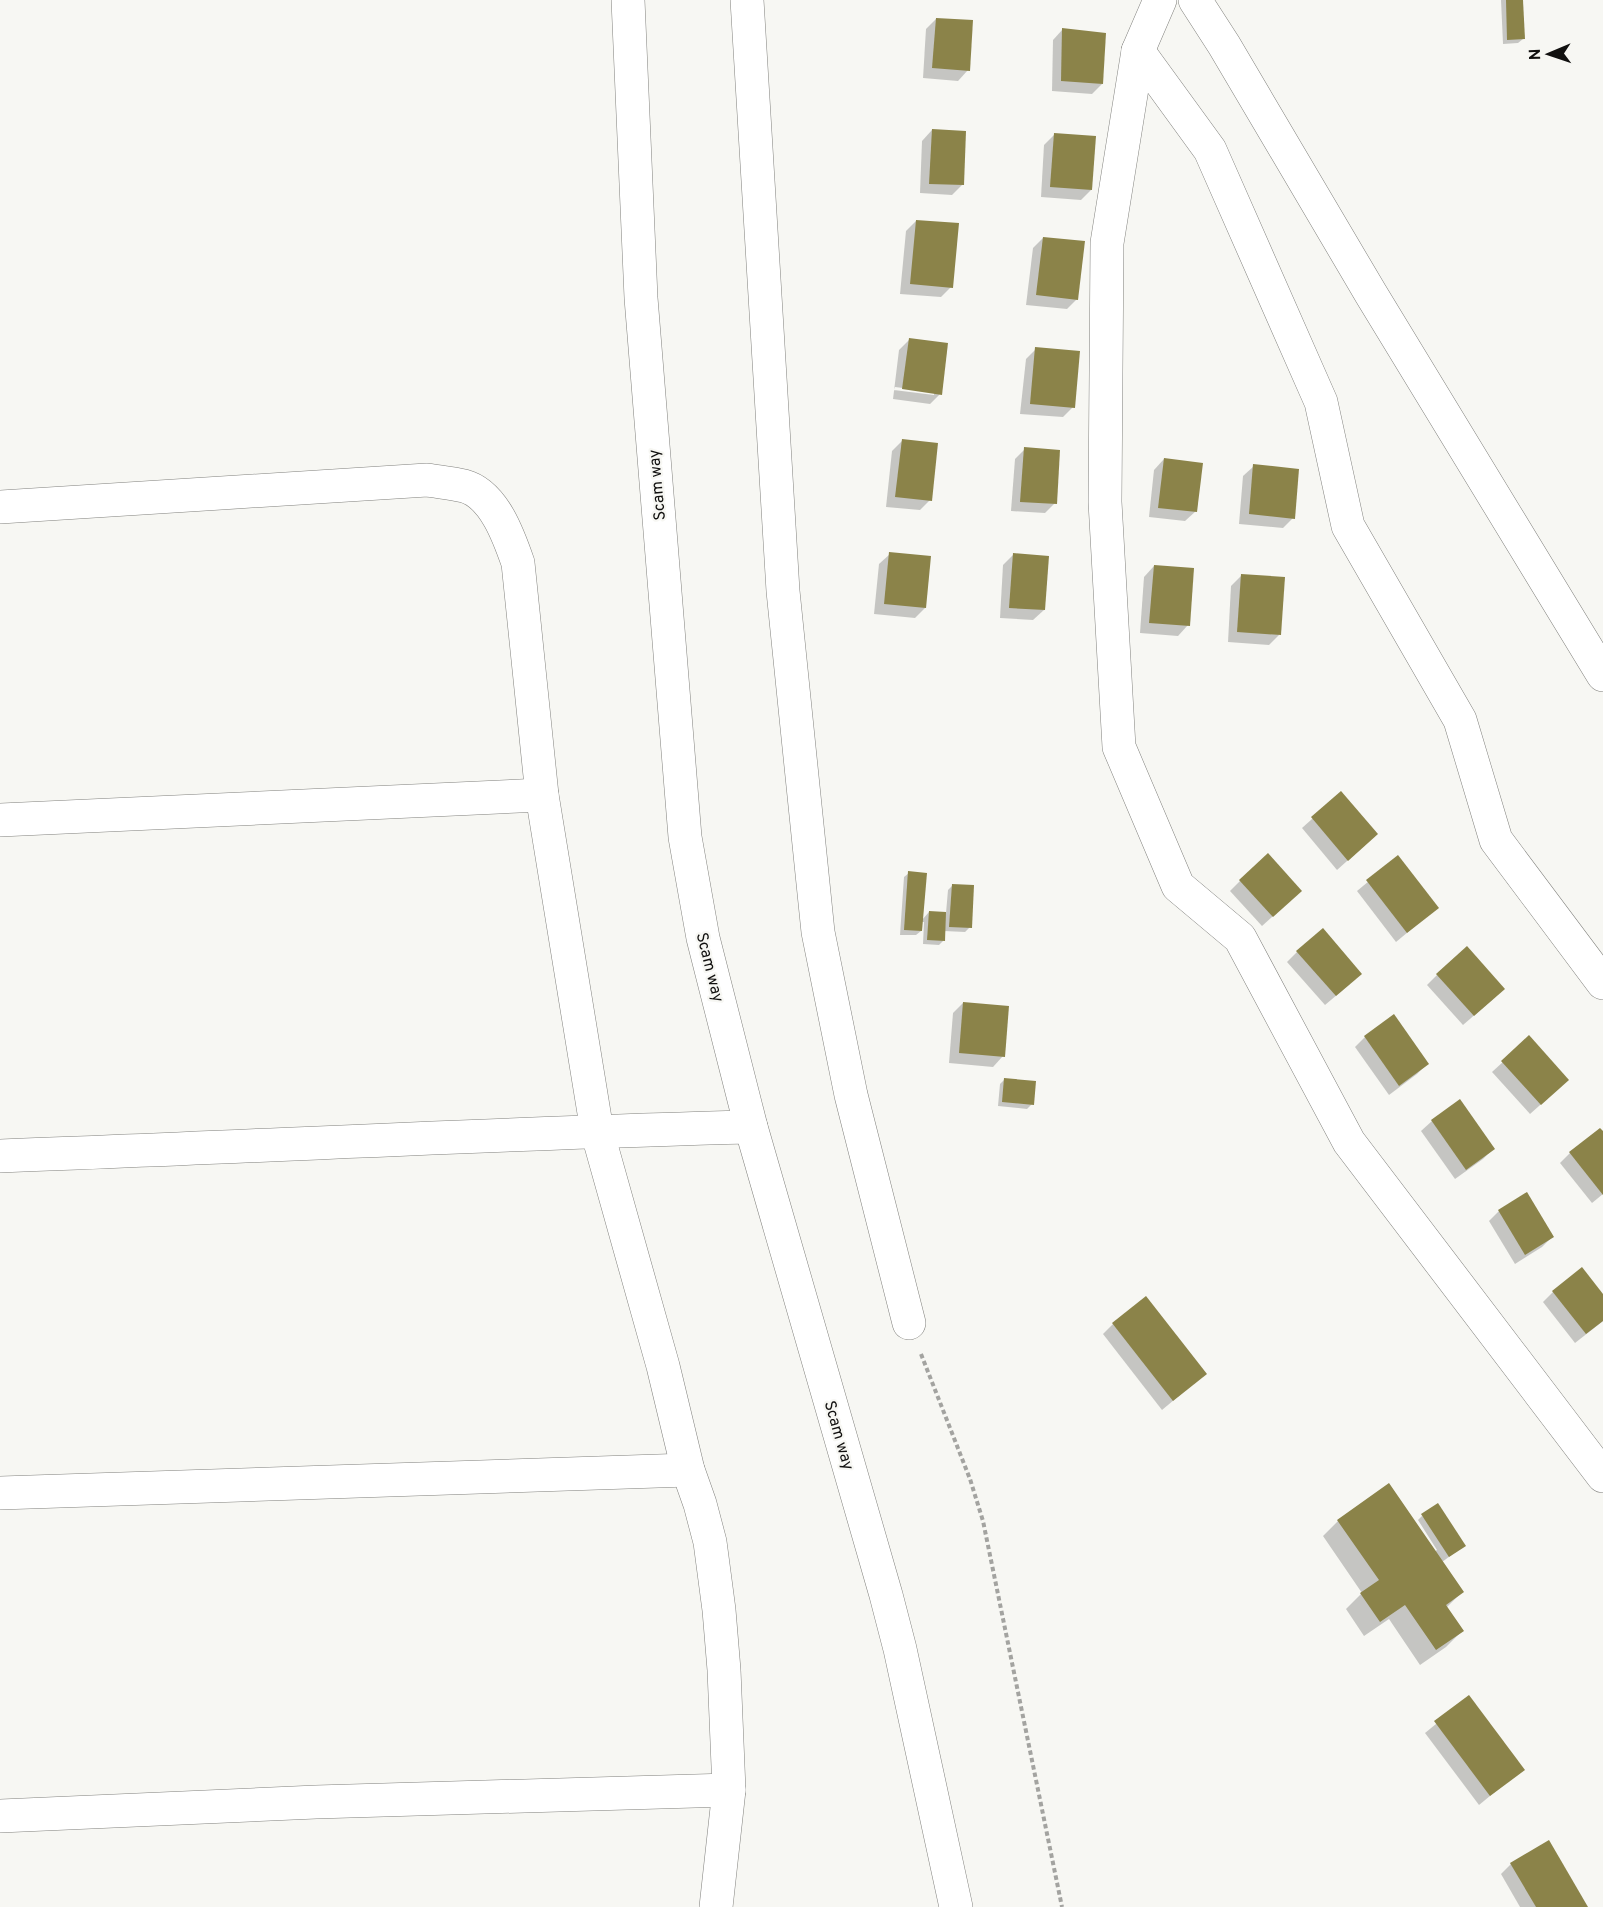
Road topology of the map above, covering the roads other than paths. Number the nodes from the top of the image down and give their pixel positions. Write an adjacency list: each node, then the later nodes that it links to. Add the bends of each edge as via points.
1 (628, 0): 11 (street, Scam way, via 641,298 685,837 703,938)
2 (747, 0): 14 (street, via 783,591 818,932 851,1095)
3 (1160, 0): 5 (street)
4 (1195, 0): 7 (street)
5 (1138, 51): 10 (street, via 1210,150 1321,402 1348,526 1460,720 1496,840); 16 (street, via 1107,243 1106,502 1119,747 1178,886 1240,938 1349,1142)
6 (0, 507): 8 (street, via 427,480 466,486 489,502 508,533 518,563)
7 (1603, 675)
8 (542, 795): 9 (street); 12 (street)
9 (0, 820)
10 (1603, 983)
11 (751, 1127): 12 (street); 21 (street, Scam way, via 886,1595)
12 (597, 1131): 13 (street); 15 (street)
13 (0, 1156)
14 (909, 1323)
15 (688, 1470): 17 (street); 18 (street, via 710,1542 719,1610)
16 (1603, 1476)
17 (0, 1493)
18 (729, 1790): 19 (street); 20 (street)
19 (0, 1816)
20 (716, 1907)
21 (956, 1907)

